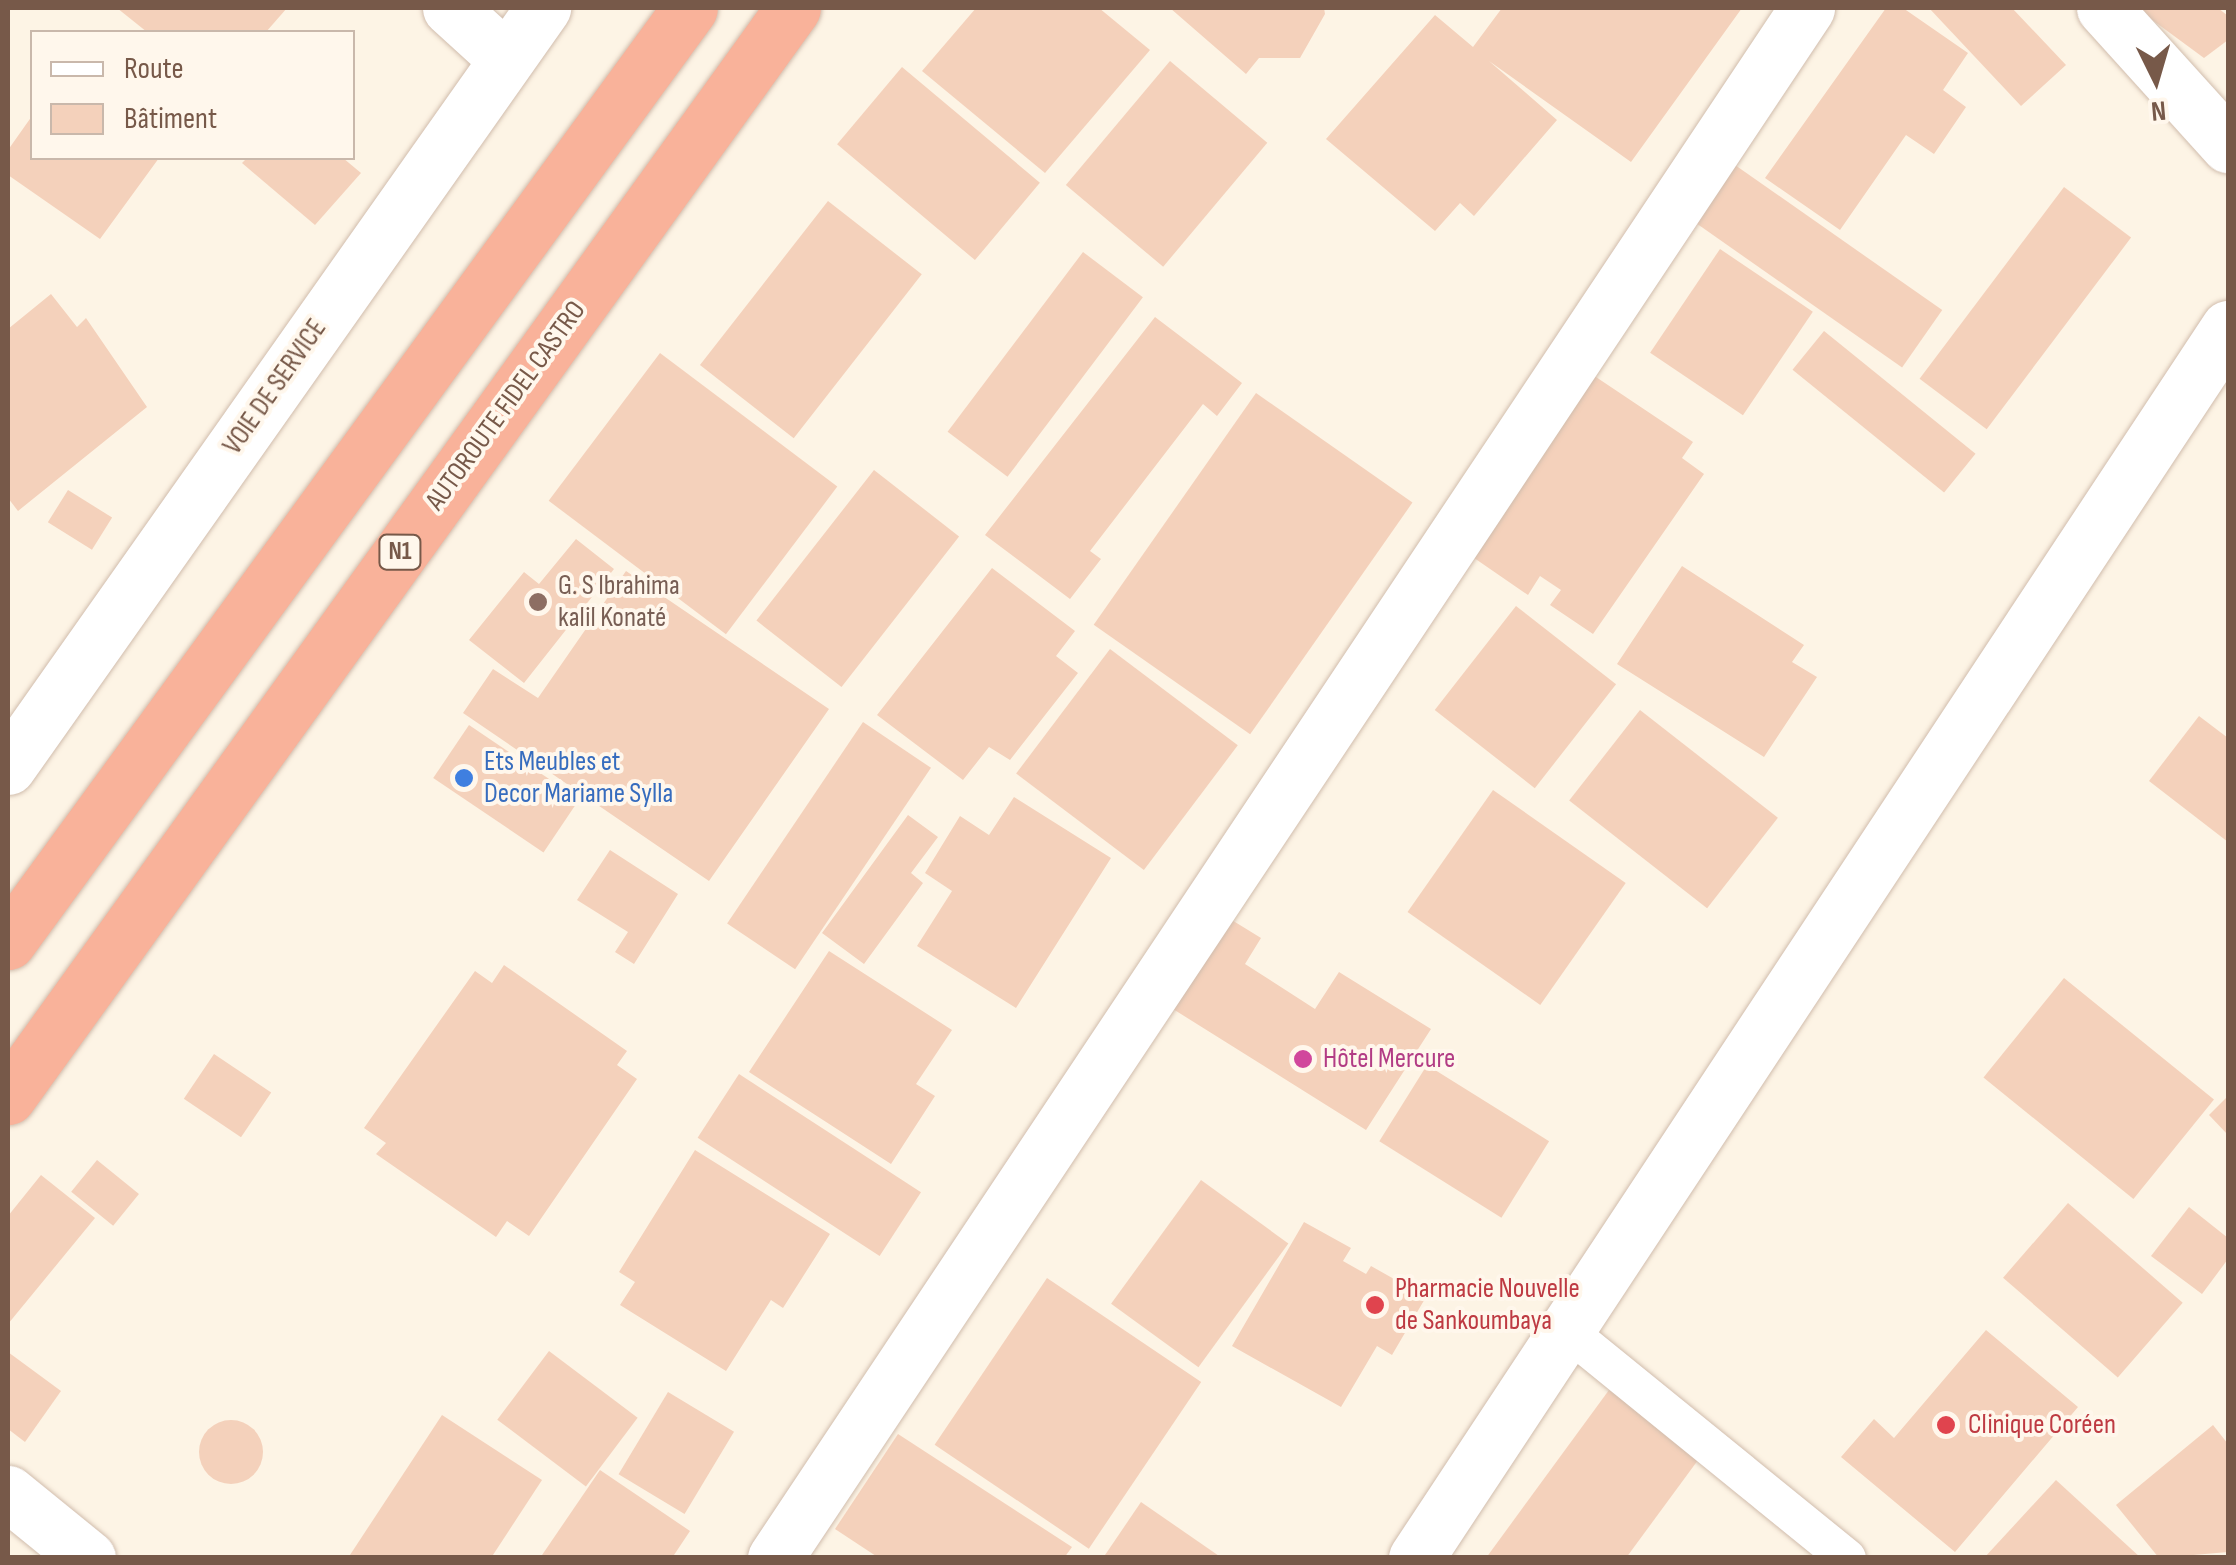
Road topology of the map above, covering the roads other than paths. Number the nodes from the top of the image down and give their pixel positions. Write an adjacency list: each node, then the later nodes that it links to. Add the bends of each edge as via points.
1 (450, 8): 7 (street)
2 (543, 8): 7 (street, VOIE DE SERVICE)
3 (690, 8): 11 (highway)
4 (793, 8): 12 (highway, AUTOROUTE FIDEL CASTRO / N1)
5 (1807, 8): 16 (street)
6 (2104, 8): 8 (street)
7 (506, 59): 10 (street, VOIE DE SERVICE)
8 (2228, 145)
9 (2228, 328): 13 (street)
10 (8, 767)
11 (8, 942)
12 (8, 1097)
13 (1566, 1330): 17 (street); 18 (lane)
14 (8, 1493): 15 (street)
15 (88, 1558)
16 (775, 1558)
17 (1416, 1558)
18 (1846, 1558)

